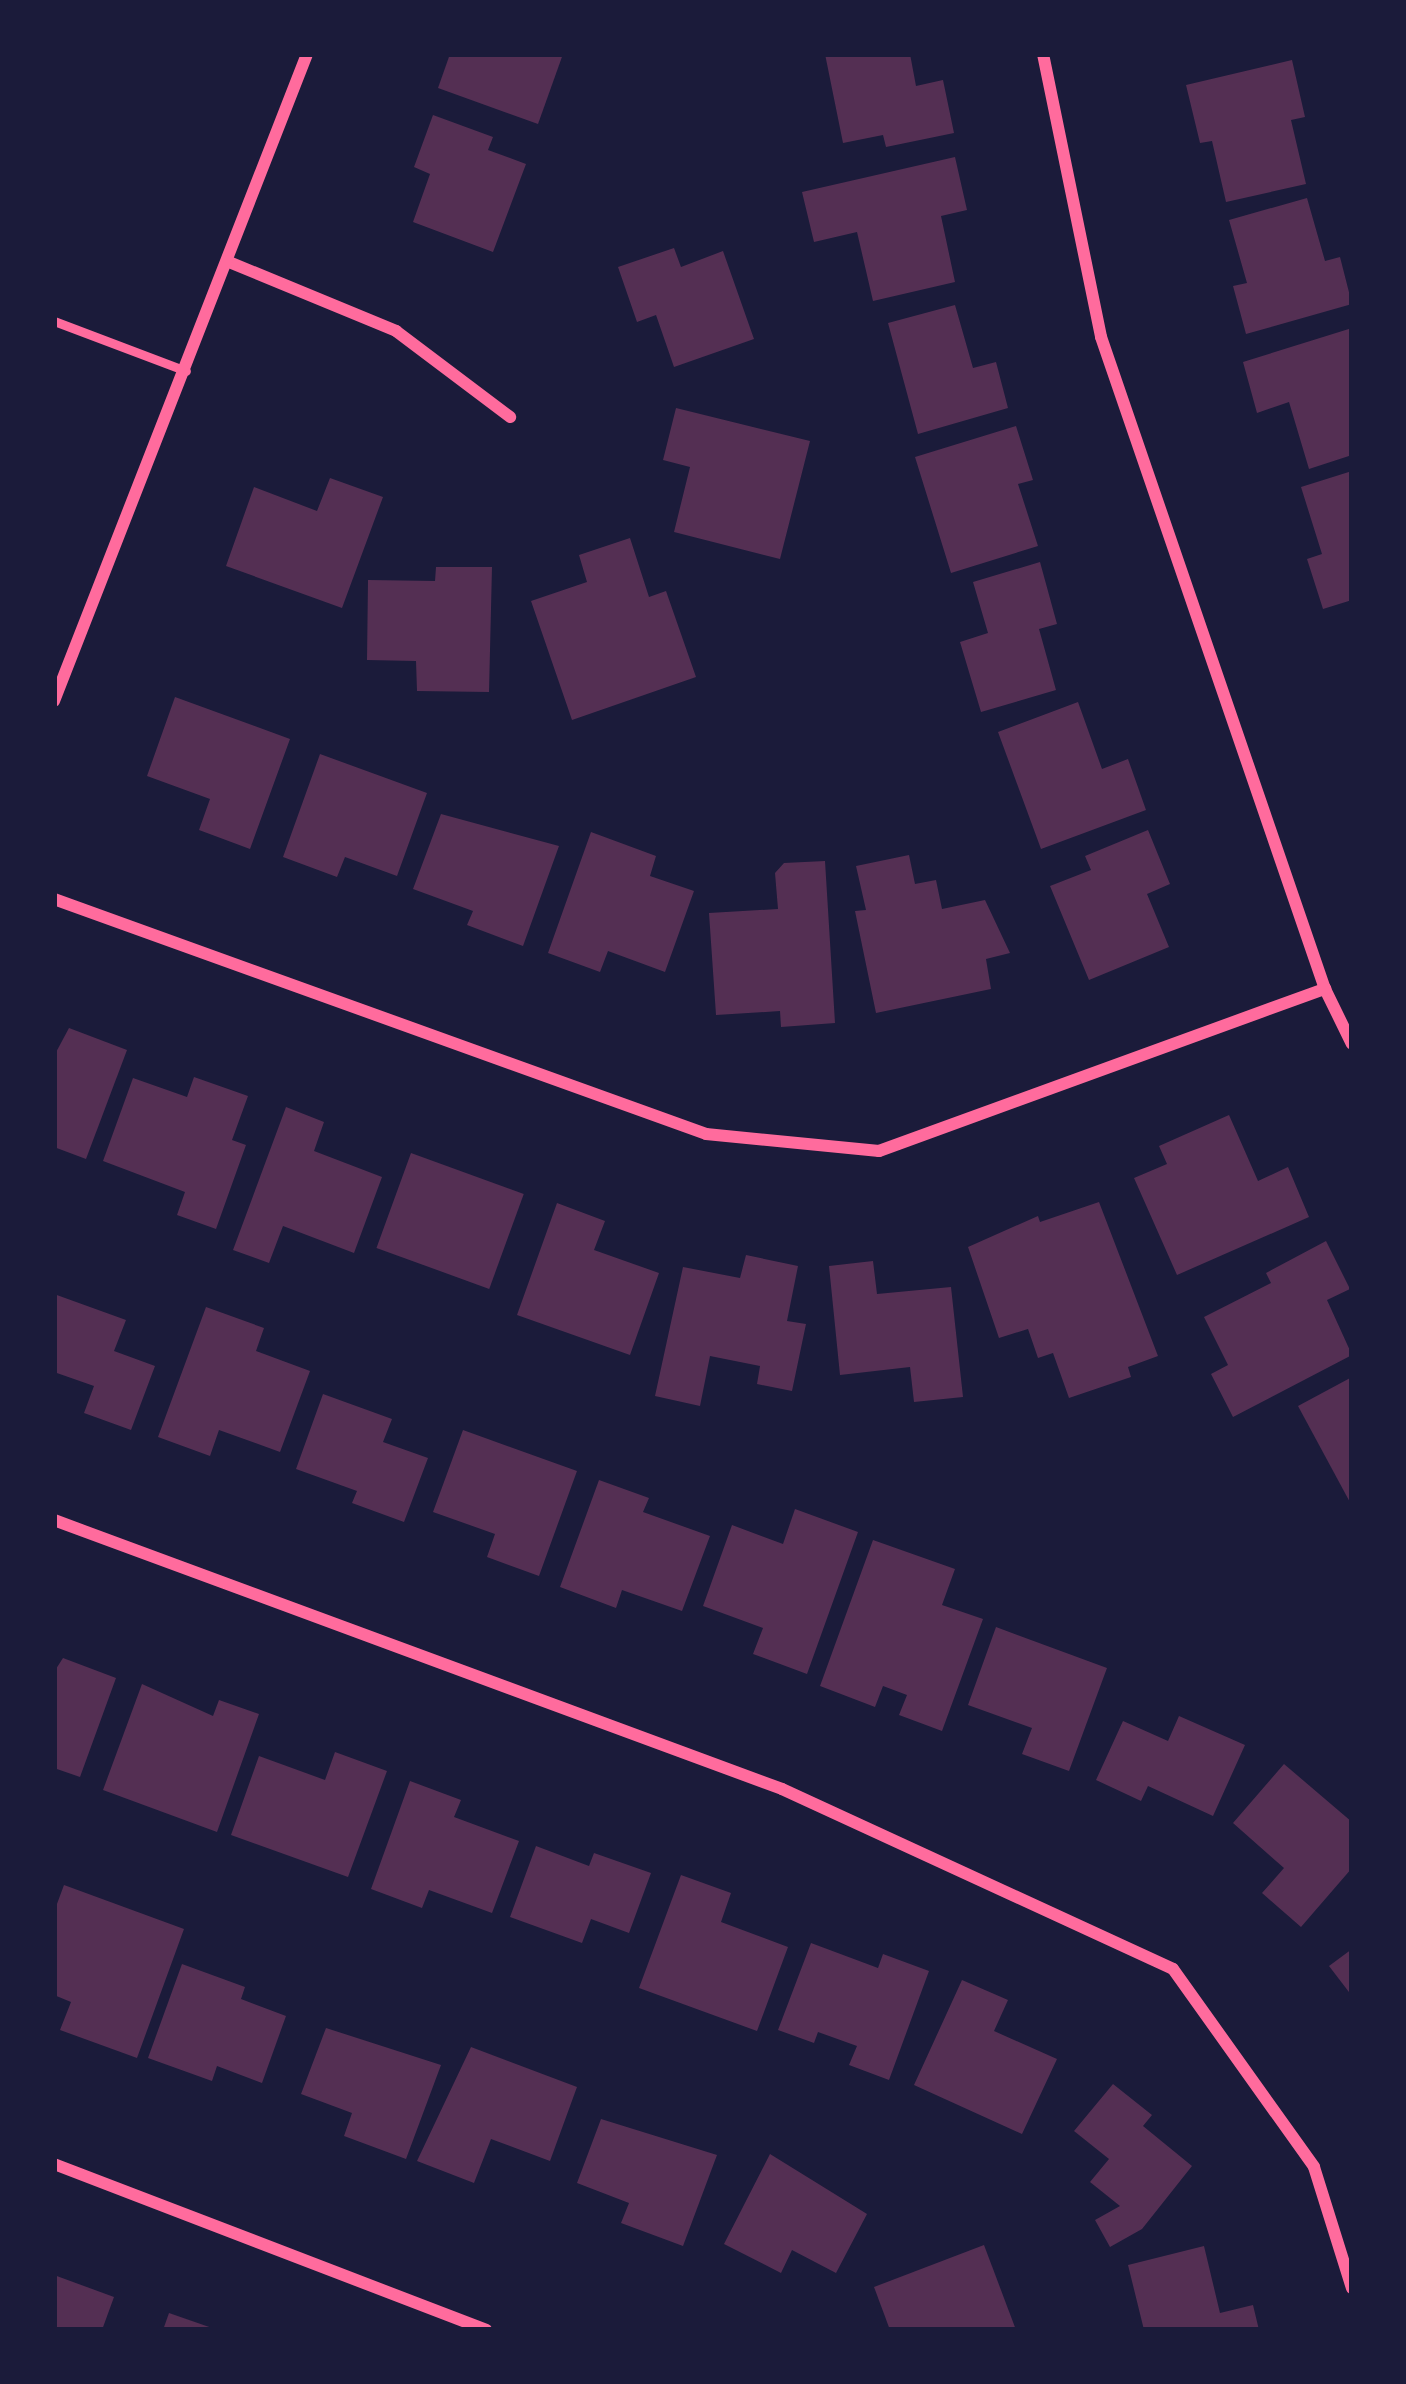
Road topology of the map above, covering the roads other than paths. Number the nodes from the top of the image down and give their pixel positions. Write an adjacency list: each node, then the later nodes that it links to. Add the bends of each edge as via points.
1 (307, 54): 3 (street)
2 (1043, 54): 9 (street, via 1101,337)
3 (229, 262): 5 (street); 6 (street, via 396,331)
4 (54, 321): 5 (lane)
5 (186, 371): 7 (street)
6 (510, 417)
7 (54, 701)
8 (54, 899): 9 (street, via 706,1134 880,1151)
9 (1325, 988): 10 (street)
10 (1352, 1044)
11 (54, 1520): 13 (street, via 782,1790 1173,1969 1314,2167)
12 (54, 2164): 14 (street)
13 (1352, 2288)
14 (486, 2330)

